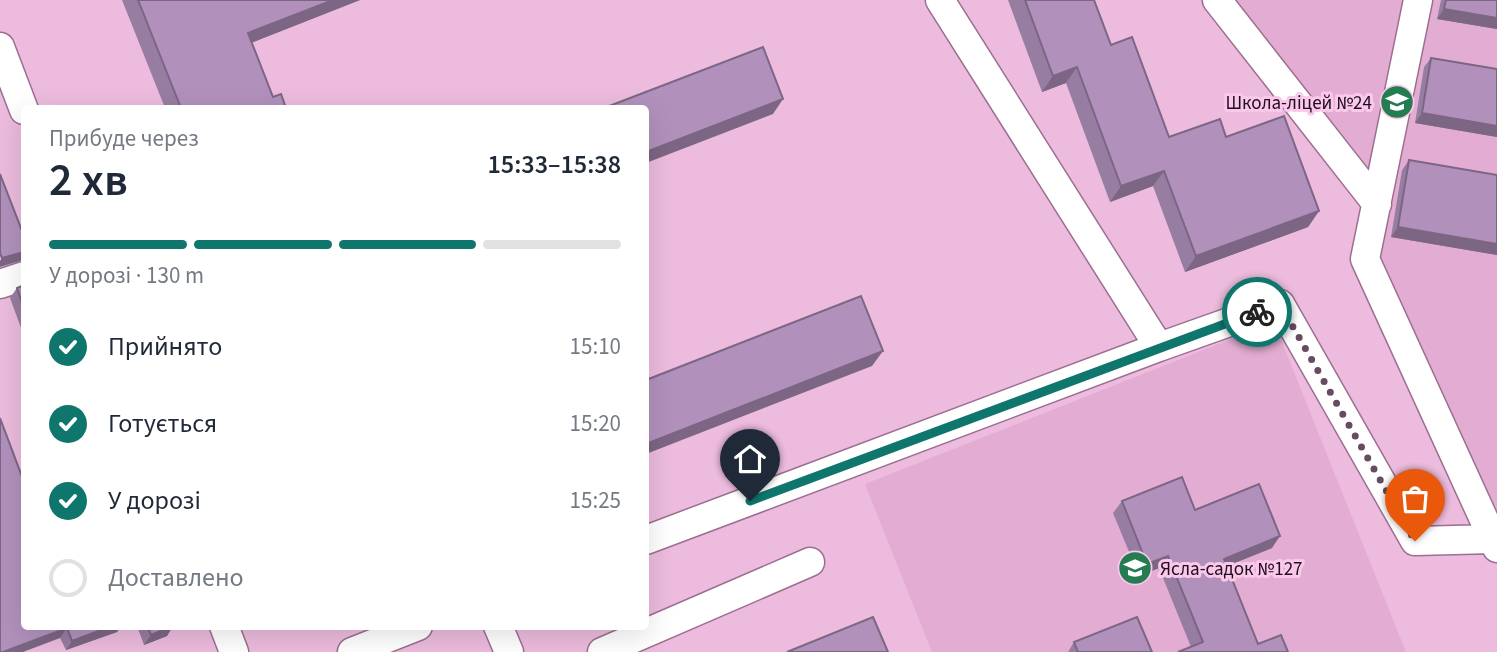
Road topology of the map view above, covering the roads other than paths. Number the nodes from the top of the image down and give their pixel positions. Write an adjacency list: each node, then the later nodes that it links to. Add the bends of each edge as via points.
1 (940, 0): 9 (street)
2 (1217, 0): 6 (street)
3 (1418, 0): 6 (street)
4 (0, 47): 5 (street)
5 (14, 98)
6 (1377, 204): 11 (street, via 1365,259)
7 (21, 277): 8 (street)
8 (0, 284)
9 (1159, 347): 10 (street); 11 (street, via 1280,304 1415,541)
10 (649, 539)
11 (1495, 544)
12 (810, 562): 19 (street)
13 (226, 630): 16 (street)
14 (408, 630): 17 (street)
15 (500, 630): 18 (street)
16 (234, 652)
17 (352, 652)
18 (509, 652)
19 (602, 652)

